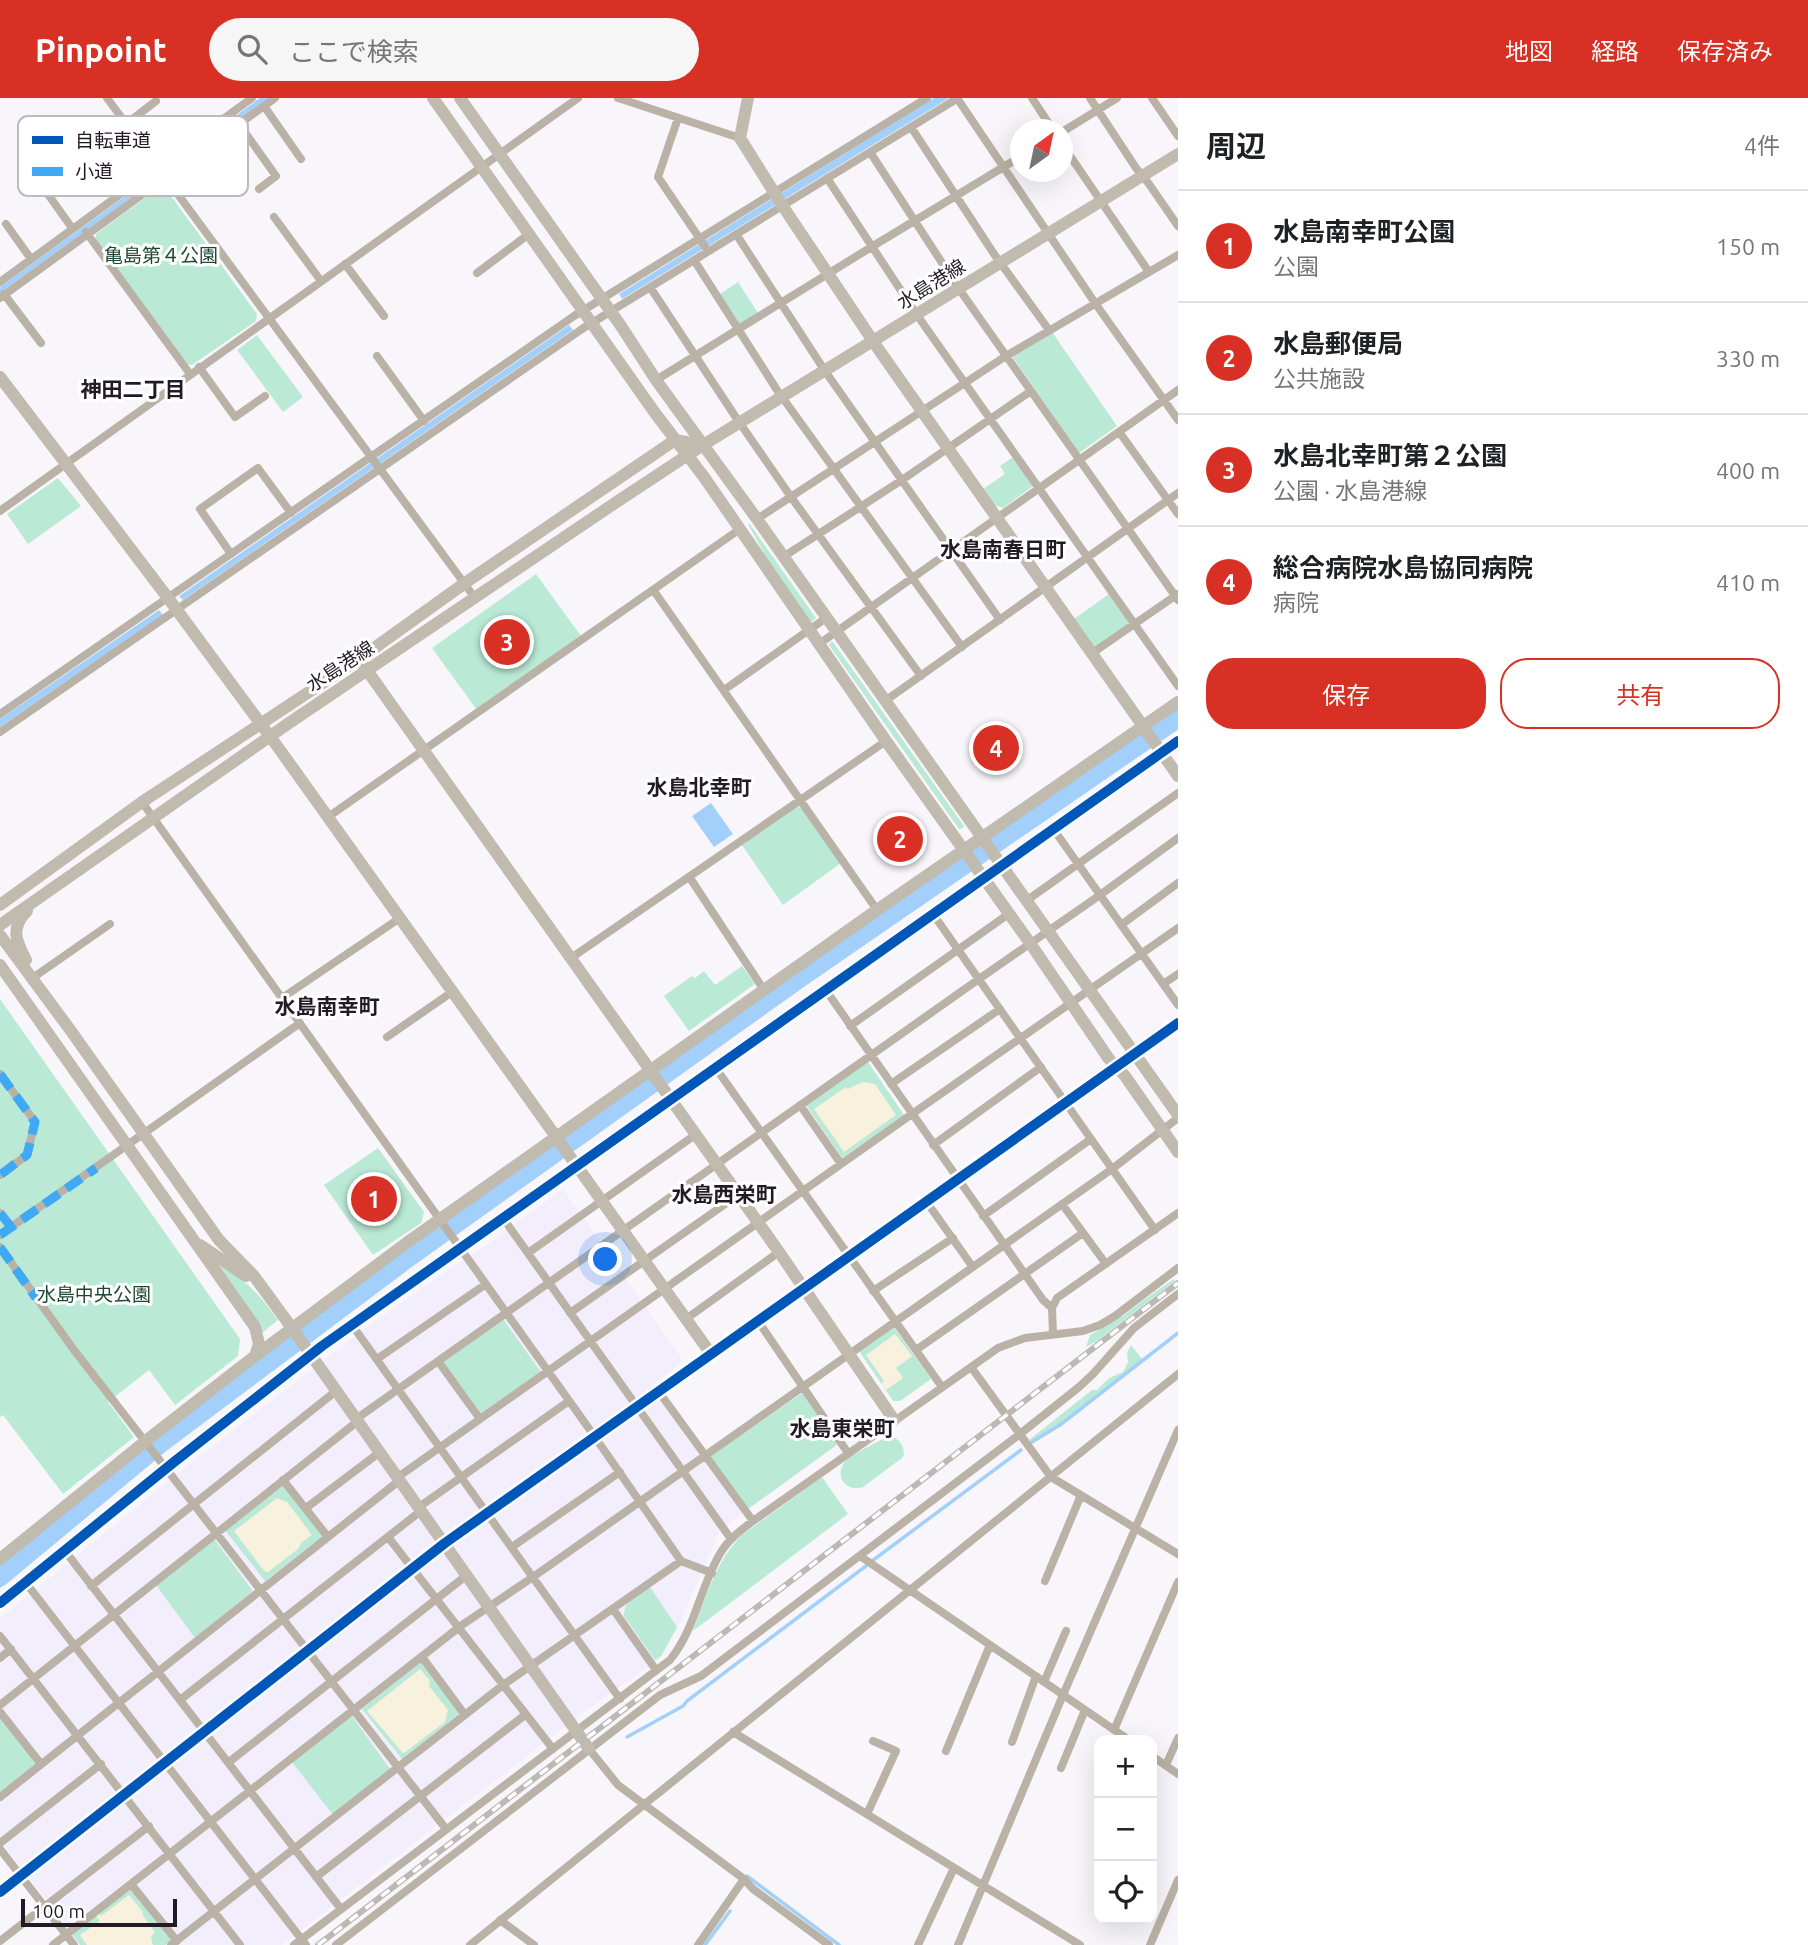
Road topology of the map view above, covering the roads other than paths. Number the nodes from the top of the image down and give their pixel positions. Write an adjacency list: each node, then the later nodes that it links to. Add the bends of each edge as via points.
1 (107, 98): 18 (street)
2 (252, 98): 20 (street)
3 (275, 98): 16 (street)
4 (433, 98): 35 (street)
5 (460, 98): 30 (street)
6 (578, 98): 30 (street)
7 (618, 98): 22 (street)
8 (748, 98): 28 (street)
9 (927, 98): 29 (street)
10 (957, 98): 25 (street); 36 (street)
11 (1032, 98): 23 (street)
12 (1090, 98): 17 (street)
13 (1117, 98): 17 (street)
14 (1152, 98): 26 (street)
15 (156, 101): 19 (street)
16 (264, 106): 21 (street); 32 (street)
17 (1098, 110): 24 (street); 37 (street)
18 (120, 116)
19 (136, 116)
20 (230, 116)
21 (248, 118)
22 (678, 118): 28 (street); 55 (street, via 658,177)
23 (1046, 119)
24 (1073, 125)
25 (911, 127): 29 (street); 40 (street)
26 (1178, 136)
27 (248, 137): 39 (street, via 276,176)
28 (740, 138): 45 (street)
29 (871, 144): 38 (street); 45 (street); 48 (street)
30 (499, 154): 35 (street); 70 (street)
31 (1178, 154): 37 (street, 水島港線)
32 (301, 159)
33 (1073, 160): 46 (street)
34 (1010, 163): 36 (street)
35 (482, 166): 52 (street); 61 (street)
36 (1003, 167): 40 (street); 54 (street)
37 (1143, 176): 46 (street, 水島港線); 50 (street)
38 (827, 178): 45 (street); 56 (street)
39 (259, 188)
40 (956, 195): 48 (street); 60 (street)
41 (53, 196): 51 (street)
42 (129, 196): 51 (street)
43 (129, 196): 51 (street)
44 (179, 196): 77 (street)
45 (778, 199): 53 (street); 55 (street); 64 (street)
46 (1101, 201): 54 (street, 水島港線); 62 (street)
47 (274, 217): 65 (street)
48 (915, 220): 56 (street); 68 (street)
49 (6, 224): 58 (street)
50 (1178, 226)
51 (82, 229): 58 (street); 69 (street); 88 (street)
52 (529, 234): 63 (street); 73 (street)
53 (736, 234): 55 (street); 71 (street)
54 (1048, 234): 60 (street, 水島港線); 72 (street)
55 (705, 245): 59 (street); 70 (street)
56 (873, 246): 64 (street); 75 (street)
57 (1178, 255): 62 (street)
58 (31, 259): 66 (street)
59 (694, 260): 67 (street); 79 (street)
60 (1001, 262): 68 (street, 水島港線); 80 (street)
61 (345, 264): 65 (street); 76 (street)
62 (1149, 272): 72 (street)
63 (477, 273)
64 (828, 273): 71 (street); 81 (street)
65 (321, 281): 77 (street)
66 (0, 282)
67 (650, 287): 74 (street); 84 (street)
68 (959, 289): 75 (street, 水島港線); 85 (street)
69 (2, 296): 82 (street)
70 (601, 299): 73 (street); 74 (street)
71 (781, 303): 79 (street); 87 (street)
72 (1095, 303): 80 (street); 96 (street)
73 (583, 310): 78 (street); 100 (street)
74 (610, 311): 78 (street); 90 (street)
75 (917, 315): 81 (street, 水島港線); 91 (street)
76 (384, 316)
77 (269, 318): 86 (street); 109 (street)
78 (591, 323): 103 (street); 109 (street)
79 (739, 329): 84 (street); 95 (street)
80 (1049, 330): 85 (street)
81 (873, 342): 87 (street, 水島港線); 97 (street)
82 (41, 343)
83 (377, 356): 100 (street)
84 (696, 356): 90 (street); 101 (street)
85 (1006, 356): 91 (street); 93 (street)
86 (200, 367): 88 (street); 94 (street, via 235,417)
87 (825, 371): 95 (street, 水島港線); 104 (street)
88 (190, 374): 110 (street)
89 (0, 377): 110 (street)
90 (656, 380): 105 (street)
91 (965, 383): 97 (street); 98 (street)
92 (1178, 390): 96 (street)
93 (1031, 391): 98 (street); 108 (street)
94 (265, 396)
95 (782, 397): 101 (street, 水島港線); 111 (street)
96 (1164, 401): 99 (street); 102 (street)
97 (922, 412): 104 (street); 106 (street)
98 (991, 419): 106 (street); 113 (street)
99 (1178, 420)
100 (424, 421): 109 (street)
101 (740, 423): 105 (street, 水島港線); 115 (street)
102 (1120, 433): 108 (street); 116 (street)
103 (675, 440): 105 (street); 107 (street); 132 (street, 水島港線)
104 (875, 442): 111 (street); 112 (street)
105 (703, 445): 107 (street, 水島港線); 121 (street)
106 (947, 448): 112 (street); 122 (street)
107 (687, 456): 125 (street); 137 (street, 水島港線)
108 (1080, 461): 113 (street); 124 (street)
109 (376, 463): 119 (street); 123 (street); 132 (street)
110 (65, 464): 118 (street); 136 (street)
111 (834, 469): 115 (street); 117 (street)
112 (902, 480): 117 (street); 127 (street)
113 (1041, 489): 122 (street); 130 (street)
114 (1178, 493): 116 (street)
115 (791, 497): 121 (street); 126 (street)
116 (1168, 500): 120 (street); 124 (street)
117 (860, 506): 126 (street); 131 (street)
118 (0, 511)
119 (291, 513): 123 (street); 128 (street, via 258,468 200,509)
120 (1178, 514)
121 (757, 519): 129 (street)
122 (997, 520): 127 (street); 133 (street)
123 (284, 526): 128 (street); 139 (street)
124 (1128, 529): 130 (street); 135 (street)
125 (740, 530): 134 (street); 143 (street)
126 (818, 534): 129 (street); 138 (street)
127 (952, 551): 131 (street); 141 (street)
128 (231, 554): 136 (street)
129 (783, 557): 140 (street)
130 (1089, 558): 133 (street); 142 (street)
131 (912, 579): 138 (street); 146 (street)
132 (465, 583): 137 (street); 148 (street, 水島港線)
133 (1046, 588): 141 (street); 147 (street)
134 (654, 591): 152 (street); 163 (street)
135 (1177, 596): 142 (street)
136 (168, 598): 139 (street); 153 (street)
137 (475, 598): 149 (street, 水島港線)
138 (871, 608): 144 (street); 150 (street)
139 (177, 611): 153 (street); 157 (street)
140 (826, 618): 143 (street); 144 (street)
141 (1000, 620): 146 (street)
142 (1134, 624): 147 (street); 151 (street)
143 (809, 630): 145 (street); 152 (street)
144 (836, 632): 145 (street); 154 (street)
145 (819, 644): 161 (street)
146 (962, 647): 150 (street)
147 (1091, 654): 160 (street)
148 (359, 659): 149 (street); 157 (street, 水島港線)
149 (367, 672): 159 (street, 水島港線); 163 (street)
150 (921, 676): 154 (street)
151 (1178, 685)
152 (724, 690): 166 (street)
153 (38, 697): 156 (street); 158 (street)
154 (885, 701): 172 (street)
155 (1178, 702): 160 (street)
156 (0, 713)
157 (260, 723): 159 (street); 167 (street, 水島港線)
158 (0, 732)
159 (271, 737): 168 (street); 169 (street, 水島港線)
160 (1152, 740): 162 (street); 164 (street); 170 (street); 172 (street)
161 (886, 741): 166 (street); 173 (street)
162 (1178, 741)
163 (424, 750): 168 (street); 198 (street)
164 (1178, 776)
165 (1178, 793): 174 (street)
166 (801, 801): 176 (street); 185 (street)
167 (142, 802): 169 (street); 178 (street, 水島港線)
168 (328, 817): 188 (street)
169 (154, 818): 181 (street, 水島港線); 210 (street)
170 (1054, 830): 174 (street); 175 (street)
171 (1178, 838): 182 (street)
172 (987, 845): 173 (street); 175 (street)
173 (969, 858): 177 (street); 185 (street)
174 (1078, 864): 182 (street); 183 (street)
175 (1002, 866): 177 (street); 183 (street)
176 (690, 878): 198 (street); 206 (street)
177 (984, 878): 186 (street); 187 (street)
178 (34, 880): 180 (street); 184 (street, 水島港線)
179 (1178, 883): 191 (street)
180 (0, 892)
181 (44, 893): 190 (street, 水島港線); 203 (street, via 16,926 20,949)
182 (1100, 895): 191 (street); 193 (street)
183 (1026, 901): 193 (street)
184 (0, 905)
185 (877, 910): 206 (street)
186 (933, 914): 196 (street); 205 (street)
187 (1010, 914): 195 (street); 196 (street)
188 (400, 918): 208 (street); 210 (street)
189 (110, 924): 203 (street)
190 (0, 925)
191 (1121, 925): 197 (street)
192 (1178, 928): 197 (street)
193 (1048, 931): 195 (street); 207 (street)
194 (0, 934): 203 (street)
195 (1030, 943): 202 (street); 211 (street)
196 (958, 950): 202 (street); 216 (street)
197 (1142, 954): 204 (street); 207 (street)
198 (571, 958): 224 (street)
199 (0, 965): 209 (street)
200 (0, 973): 209 (street)
201 (1178, 974): 204 (street)
202 (979, 979): 213 (street); 220 (street)
203 (35, 980): 234 (street)
204 (1163, 985): 212 (street)
205 (825, 989): 216 (street); 221 (street)
206 (764, 990): 224 (street)
207 (1090, 990): 211 (street); 219 (street)
208 (452, 992): 217 (street); 237 (street)
209 (21, 993): 239 (street)
210 (282, 998): 214 (street)
211 (1070, 1003): 218 (street); 222 (street)
212 (1178, 1005)
213 (1000, 1009): 218 (street); 226 (street)
214 (300, 1023): 234 (street); 256 (street)
215 (1178, 1023): 219 (street)
216 (850, 1026): 220 (street)
217 (387, 1037)
218 (1020, 1038): 223 (street); 230 (street)
219 (1134, 1055): 222 (street); 231 (street)
220 (871, 1056): 226 (street); 229 (street)
221 (715, 1067): 227 (street); 233 (street)
222 (1116, 1067): 228 (street); 232 (street)
223 (1041, 1068): 228 (street); 238 (street)
224 (652, 1073): 227 (street); 237 (street)
225 (0, 1074): 245 (street, via 35,1122 27,1156)
226 (891, 1084): 230 (street)
227 (666, 1094): 235 (street); 241 (street)
228 (1066, 1103): 236 (street); 246 (street)
229 (800, 1105): 233 (street); 243 (street)
230 (912, 1114): 238 (street); 243 (street)
231 (1178, 1117): 232 (street)
232 (1163, 1130): 240 (street); 244 (street)
233 (761, 1132): 242 (street); 247 (street)
234 (144, 1134): 239 (street); 281 (street, via 219,1240)
235 (695, 1135): 242 (street); 250 (street)
236 (1091, 1139): 244 (street); 254 (street)
237 (558, 1141): 241 (street); 256 (street)
238 (933, 1145): 246 (street)
239 (127, 1146): 258 (street); 264 (street)
240 (1178, 1152)
241 (572, 1161): 250 (street); 255 (street)
242 (716, 1164): 248 (street); 260 (street)
243 (841, 1164): 247 (street)
244 (1112, 1169): 251 (street); 259 (street)
245 (0, 1175)
246 (957, 1180): 249 (street); 254 (street)
247 (803, 1192): 257 (street); 270 (street)
248 (738, 1195): 257 (street); 271 (street)
249 (926, 1201): 263 (street); 270 (street)
250 (601, 1202): 260 (street); 269 (street)
251 (1062, 1204): 261 (street); 266 (street)
252 (0, 1213): 258 (street)
253 (1178, 1213): 259 (street)
254 (983, 1216): 266 (street)
255 (503, 1218): 265 (street); 269 (street)
256 (442, 1222): 265 (street); 290 (street)
257 (758, 1223): 268 (street); 279 (street)
258 (10, 1227): 262 (street)
259 (1155, 1230): 272 (street)
260 (622, 1231): 271 (street); 277 (street)
261 (1083, 1233): 272 (street); 275 (street)
262 (0, 1235)
263 (953, 1238): 273 (street); 280 (street)
264 (193, 1240): 281 (street); 297 (street, via 255,1327 259,1344)
265 (457, 1243): 276 (street); 289 (street)
266 (1004, 1244): 273 (street); 275 (street)
267 (0, 1247): 316 (street)
268 (779, 1252): 278 (street); 286 (street)
269 (528, 1253): 277 (street)
270 (849, 1256): 278 (street); 280 (street)
271 (643, 1260): 279 (street); 284 (street)
272 (1105, 1264): 283 (street, via 1057,1298)
273 (972, 1266): 288 (street)
274 (1178, 1268): 291 (street, via 1100,1325)
275 (1025, 1274): 283 (street); 293 (street)
276 (485, 1283): 285 (street); 298 (street)
277 (549, 1283): 284 (street); 285 (street)
278 (804, 1288): 287 (street); 296 (street)
279 (664, 1289): 286 (street); 292 (street)
280 (873, 1291): 288 (street)
281 (265, 1292): 290 (street)
282 (1178, 1294): 314 (street, via 1134,1328 1079,1387)
283 (1052, 1308): 291 (street)
284 (570, 1312): 292 (street)
285 (507, 1313): 299 (street); 301 (street)
286 (686, 1320): 295 (street)
287 (758, 1321): 295 (street); 303 (street)
288 (895, 1322): 293 (street); 296 (street)
289 (352, 1325): 294 (street); 298 (street)
290 (295, 1332): 294 (street); 297 (street)
291 (1053, 1334): 300 (street, via 998,1348)
292 (590, 1341): 301 (street); 309 (street)
293 (916, 1350): 304 (street)
294 (308, 1351): 306 (street); 321 (street)
295 (711, 1354): 307 (street)
296 (849, 1354): 303 (street); 312 (street)
297 (255, 1356): 316 (street)
298 (377, 1359): 305 (street)
299 (438, 1361): 305 (street); 310 (street)
300 (971, 1367): 304 (street); 314 (street)
301 (548, 1371): 308 (street); 310 (street)
302 (1178, 1374): 325 (street)
303 (804, 1387): 319 (street); 320 (street)
304 (942, 1387): 312 (street)
305 (399, 1389): 311 (street); 317 (street)
306 (336, 1391): 311 (street); 330 (street)
307 (659, 1392): 309 (street); 320 (street)
308 (569, 1401): 315 (street); 324 (street)
309 (637, 1407): 315 (street); 322 (street)
310 (480, 1419): 317 (street)
311 (357, 1420): 318 (street); 327 (street)
312 (894, 1420): 319 (street)
313 (1178, 1430): 335 (street)
314 (1020, 1434): 325 (street); 344 (street)
315 (595, 1437): 323 (street); 333 (street)
316 (148, 1444): 321 (street); 345 (street)
317 (440, 1447): 324 (street); 326 (street)
318 (380, 1452): 326 (street); 331 (street)
319 (848, 1452): 334 (street)
320 (705, 1456): 322 (street); 334 (street)
321 (163, 1463): 330 (street); 342 (street)
322 (683, 1471): 329 (street); 339 (street)
323 (620, 1472): 329 (street); 341 (street)
324 (461, 1477): 332 (street); 333 (street)
325 (1051, 1477): 328 (street); 355 (street)
326 (399, 1479): 332 (street); 337 (street)
327 (284, 1480): 331 (street); 336 (street)
328 (1081, 1495): 335 (street); 351 (street)
329 (640, 1502): 346 (street); 350 (street)
330 (194, 1503): 336 (street); 354 (street)
331 (306, 1508): 337 (street)
332 (420, 1509): 338 (street); 340 (street)
333 (487, 1513): 340 (street); 341 (street)
334 (752, 1521): 339 (street)
335 (1136, 1529): 343 (street); 380 (street)
336 (216, 1532): 356 (street); 361 (street)
337 (328, 1537): 356 (street)
338 (388, 1537): 347 (street); 362 (street)
339 (731, 1539): 348 (street)
340 (445, 1542): 347 (street); 349 (street)
341 (512, 1547): 350 (street)
342 (65, 1551): 353 (street); 354 (street)
343 (1178, 1554)
344 (860, 1556): 355 (street); 400 (street, via 701,1676 660,1695)
345 (0, 1559)
346 (681, 1560): 348 (street); 360 (street)
347 (412, 1568): 357 (street); 370 (street)
348 (712, 1573): 374 (street, via 679,1648)
349 (467, 1575): 357 (street); 359 (street)
350 (533, 1577): 359 (street); 366 (street)
351 (1045, 1581)
352 (1178, 1582): 390 (street)
353 (26, 1583): 358 (street); 368 (street)
354 (91, 1586): 361 (street)
355 (910, 1589): 367 (street); 393 (street)
356 (261, 1590): 362 (street); 375 (street)
357 (436, 1599): 363 (street); 378 (street)
358 (0, 1603)
359 (489, 1606): 363 (street); 373 (street)
360 (613, 1609): 366 (street); 374 (street)
361 (113, 1615): 368 (street); 375 (street)
362 (284, 1619): 370 (street); 382 (street)
363 (458, 1628): 371 (street); 379 (street)
364 (1066, 1630): 377 (street)
365 (0, 1636): 369 (street)
366 (575, 1636): 373 (street); 381 (street)
367 (990, 1644): 377 (street); 401 (street)
368 (74, 1645): 376 (street); 383 (street)
369 (11, 1649): 372 (street); 376 (street)
370 (308, 1650): 378 (street); 391 (street)
371 (422, 1657): 385 (street); 388 (street)
372 (0, 1658)
373 (531, 1666): 379 (street); 392 (street)
374 (656, 1671): 381 (street)
375 (157, 1672): 382 (street); 383 (street)
376 (34, 1678): 384 (street); 394 (street)
377 (1040, 1679): 380 (street); 398 (street)
378 (332, 1680): 385 (street); 403 (street)
379 (503, 1685): 388 (street); 389 (street)
380 (1063, 1695): 386 (street); 431 (street)
381 (620, 1699): 392 (street)
382 (180, 1700): 391 (street)
383 (118, 1703): 394 (street); 404 (street)
384 (0, 1704)
385 (354, 1709): 408 (street); 411 (street)
386 (1085, 1710): 390 (street); 409 (street)
387 (0, 1712): 405 (street)
388 (465, 1715): 408 (street)
389 (525, 1715): 399 (street); 413 (street)
390 (1114, 1730): 395 (street)
391 (204, 1731): 403 (street); 404 (street)
392 (577, 1731): 399 (street); 400 (street)
393 (733, 1732): 415 (street); 416 (street)
394 (78, 1734): 405 (street); 406 (street)
395 (1122, 1735)
396 (1178, 1738): 407 (street)
397 (873, 1741): 416 (street, via 895,1751)
398 (1012, 1742)
399 (553, 1749): 419 (street)
400 (589, 1749): 415 (street, via 618,1785); 444 (street)
401 (946, 1751)
402 (1157, 1759): 407 (street)
403 (229, 1762): 411 (street)
404 (164, 1763): 412 (street); 417 (street)
405 (41, 1764): 414 (street)
406 (101, 1764): 412 (street); 420 (street)
407 (1166, 1765): 410 (street)
408 (398, 1767): 413 (street); 422 (street)
409 (1061, 1768)
410 (1178, 1774)
411 (250, 1791): 417 (street); 422 (street)
412 (124, 1794): 418 (street); 425 (street)
413 (421, 1796): 419 (street); 426 (street)
414 (0, 1797)
415 (644, 1806): 428 (street); 436 (street)
416 (867, 1814): 424 (street)
417 (210, 1822): 423 (street); 427 (street)
418 (149, 1826): 423 (street); 433 (street)
419 (446, 1829): 434 (street)
420 (0, 1843)
421 (0, 1849): 425 (street)
422 (294, 1849): 426 (street); 427 (street)
423 (169, 1854): 430 (street); 435 (street)
424 (954, 1868): 431 (street); 449 (street)
425 (20, 1876): 432 (street); 433 (street)
426 (316, 1877): 434 (street)
427 (254, 1879): 435 (street); 441 (street)
428 (744, 1879): 447 (street); 448 (street)
429 (1178, 1880): 452 (street)
430 (131, 1884): 437 (street); 439 (street)
431 (983, 1885): 450 (street); 451 (street)
432 (0, 1892)
433 (44, 1906): 437 (street); 438 (street)
434 (341, 1909): 441 (street)
435 (214, 1911): 439 (street); 440 (street)
436 (500, 1920): 445 (street); 446 (street)
437 (66, 1935): 442 (street); 443 (street)
438 (0, 1941)
439 (174, 1943)
440 (235, 1943)
441 (301, 1943)
442 (53, 1945)
443 (74, 1945)
444 (336, 1945)
445 (470, 1945)
446 (534, 1945)
447 (698, 1945)
448 (829, 1945)
449 (918, 1945)
450 (958, 1945)
451 (1080, 1945)
452 (1150, 1945)

